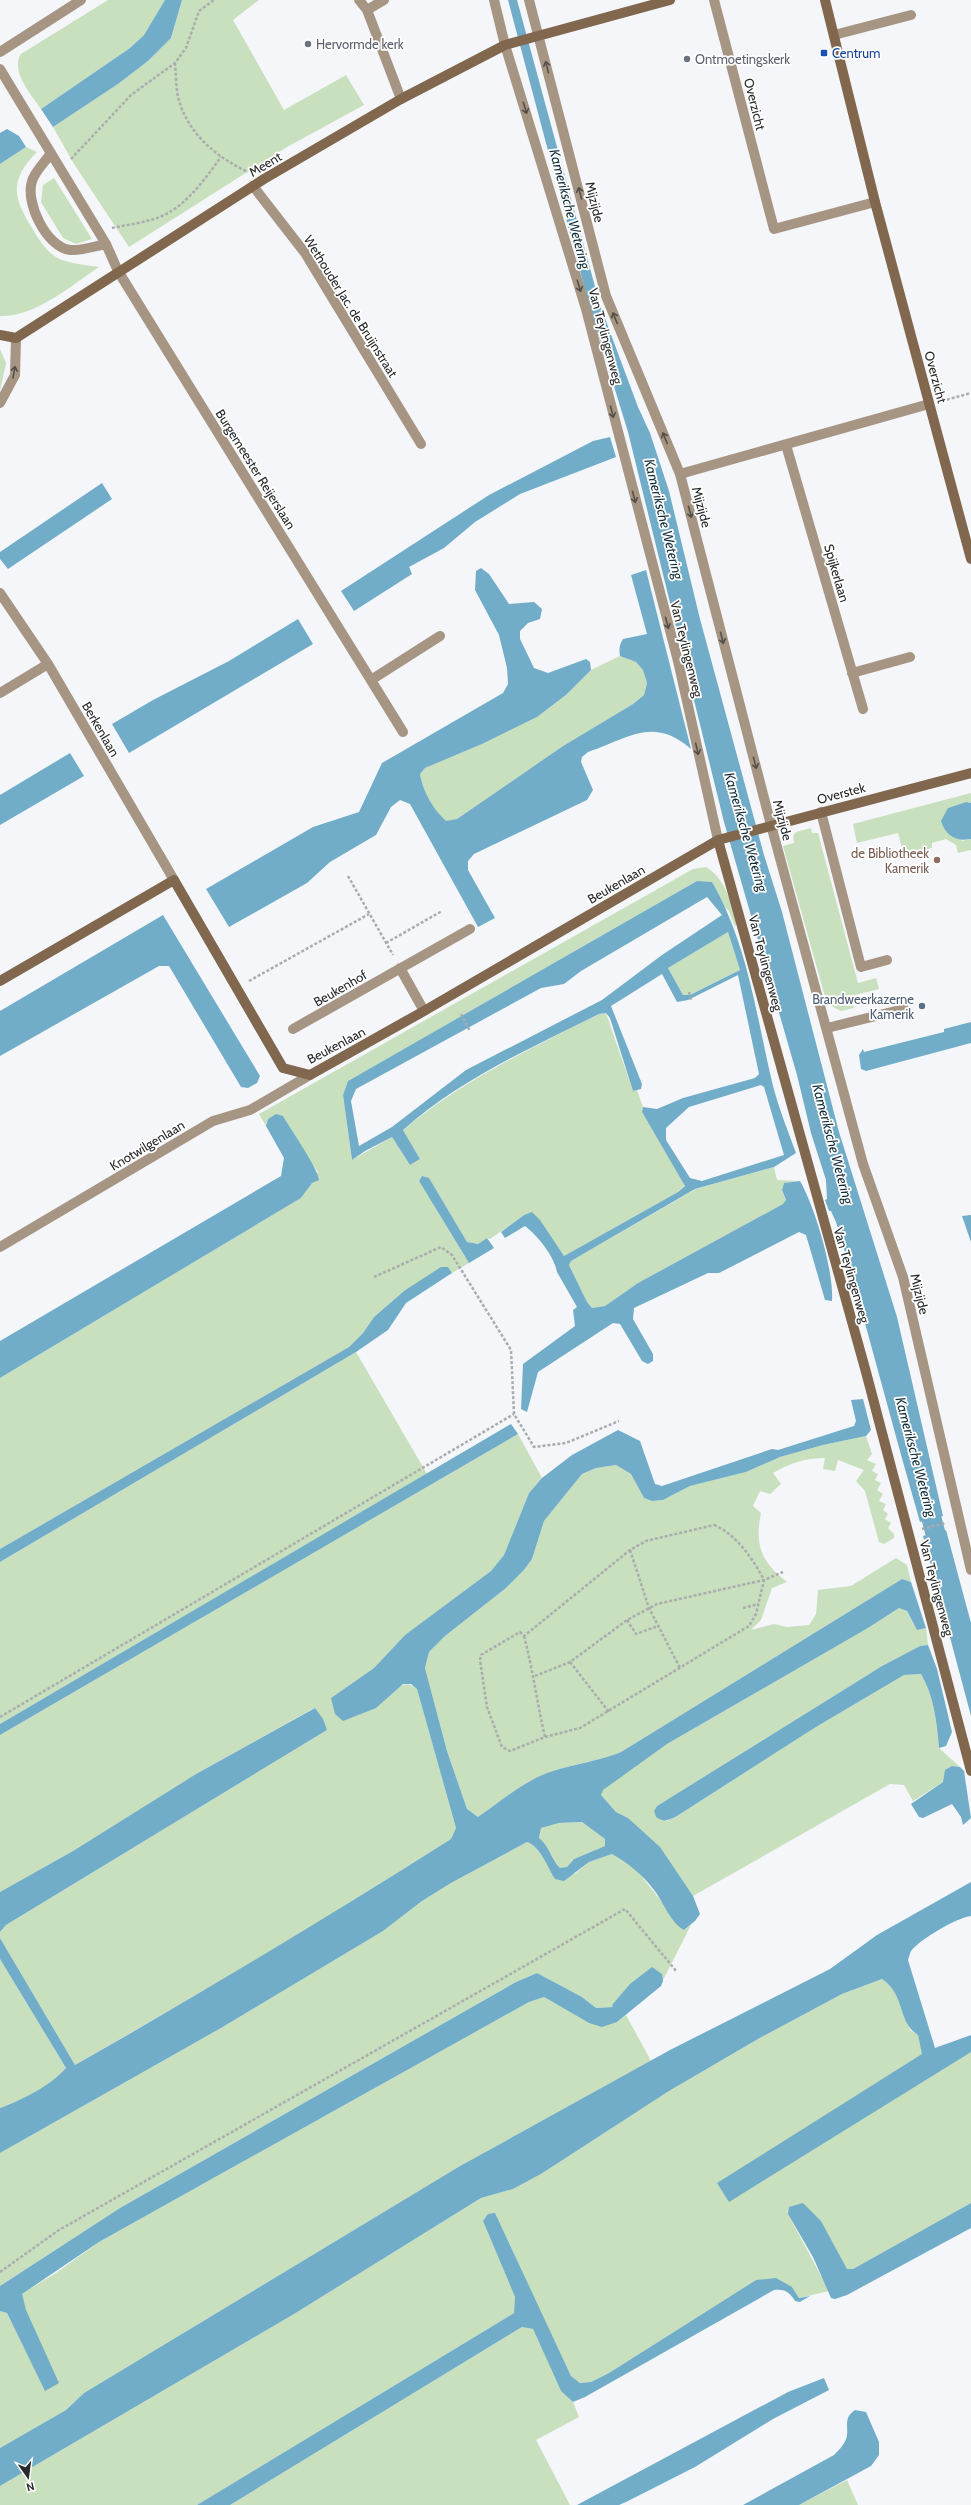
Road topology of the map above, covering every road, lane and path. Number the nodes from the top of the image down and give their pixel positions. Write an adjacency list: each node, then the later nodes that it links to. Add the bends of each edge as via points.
1 (81, 0): 15 (street)
2 (214, 0): 16 (path, via 199,11 186,48)
3 (359, 0): 10 (street)
4 (384, 0): 10 (street)
5 (494, 0): 14 (street, Van Teylingenweg)
6 (529, 0): 13 (street, Mijzijde)
7 (670, 0): 13 (street, Meent)
8 (714, 0): 24 (street, Overzicht, via 774,230)
9 (825, 0): 12 (street, Overzicht)
10 (368, 10): 18 (street)
11 (911, 15): 12 (street)
12 (834, 35): 24 (street, Overzicht)
13 (534, 36): 14 (street, Meent); 35 (street, Mijzijde, one-way to 13, via 606,296)
14 (505, 45): 18 (street, Meent); 49 (street, Van Teylingenweg, one-way to 49, via 586,309)
15 (0, 52)
16 (175, 63): 20 (path, via 178,97 188,123); 21 (path, via 130,95)
17 (0, 69): 19 (street, Burgemeester Reijerslaan)
18 (401, 99): 22 (street, Meent)
19 (51, 153): 21 (street, Burgemeester Reijerslaan); 26 (street, via 32,181 33,207 42,227 53,241 70,250)
20 (221, 157): 22 (path); 25 (path, via 195,190 176,207 156,219)
21 (62, 170): 25 (street, Burgemeester Reijerslaan)
22 (264, 179): 23 (street, Meent)
23 (253, 186): 27 (street, Meent); 33 (street, Wethouder Jac. de Bruijnstraat, via 305,253)
24 (875, 202): 32 (street, Overzicht)
25 (98, 231): 26 (street, Burgemeester Reijerslaan)
26 (106, 244): 27 (street, Burgemeester Reijerslaan)
27 (118, 271): 29 (street, Meent); 42 (street, Burgemeester Reijerslaan)
28 (0, 335): 29 (street)
29 (16, 338): 31 (street, one-way to 29, via 15,375)
30 (971, 394): 32 (path)
31 (0, 403)
32 (929, 404): 34 (street); 36 (street, Overzicht)
33 (421, 444)
34 (786, 444): 35 (street); 41 (street, Spijkerlaan)
35 (680, 474): 48 (street, Mijzijde, one-way to 48)
36 (971, 559)
37 (0, 593): 40 (street, Berkenlaan)
38 (440, 636): 42 (street)
39 (910, 657): 41 (street)
40 (48, 664): 43 (street); 51 (street, Berkenlaan)
41 (852, 673): 44 (street, Spijkerlaan)
42 (371, 680): 45 (street, Burgemeester Reijerslaan)
43 (0, 693)
44 (864, 709)
45 (403, 732)
46 (971, 772): 47 (street, Overstek)
47 (821, 812): 48 (street, Overstek); 56 (street, via 861,967)
48 (768, 826): 49 (street, Overstek); 65 (street, Mijzijde)
49 (722, 839): 63 (street, Beukenlaan); 91 (street, Van Teylingenweg)
50 (348, 876): 53 (path)
51 (174, 880): 58 (street); 59 (street, Beukenlaan)
52 (442, 911): 55 (path)
53 (369, 914): 55 (path); 59 (path)
54 (470, 929): 57 (street, Beukenhof)
55 (386, 944): 57 (path)
56 (886, 960)
57 (400, 968): 63 (street); 66 (street, Beukenhof)
58 (0, 981)
59 (236, 988): 68 (street, Beukenlaan, via 283,1068)
60 (689, 992): 61 (path)
61 (691, 1000)
62 (904, 1009): 65 (street)
63 (424, 1011): 68 (street, Beukenlaan)
64 (461, 1014): 67 (path)
65 (827, 1028): 76 (street, Mijzijde, via 863,1164 903,1278)
66 (293, 1029)
67 (470, 1031)
68 (310, 1075): 69 (street, Knotwilgenlaan, via 250,1110 213,1121)
69 (0, 1247)
70 (374, 1277): 71 (path, via 441,1247 452,1255 511,1350)
71 (514, 1414): 72 (path, via 534,1447 566,1443); 89 (path)
72 (619, 1421)
73 (952, 1522): 74 (path)
74 (919, 1530)
75 (630, 1550): 78 (path, via 646,1541 714,1525 728,1530); 80 (path); 84 (path)
76 (971, 1570)
77 (783, 1572): 78 (path)
78 (764, 1580): 79 (path); 80 (path)
79 (758, 1604): 81 (path); 86 (path, via 749,1626)
80 (649, 1608): 82 (path); 83 (path)
81 (743, 1608)
82 (627, 1620): 83 (path, via 636,1634); 85 (path)
83 (658, 1626): 86 (path)
84 (524, 1636): 87 (path); 90 (path, via 520,1632 481,1655 487,1707 502,1747 510,1750)
85 (570, 1662): 87 (path); 88 (path)
86 (680, 1668): 88 (path)
87 (535, 1676): 90 (path, via 538,1706)
88 (609, 1712): 90 (path, via 580,1728)
89 (0, 1717)
90 (546, 1737)
91 (971, 1771)
92 (677, 1972): 93 (path, via 626,1909 59,2230)
93 (0, 2272)

